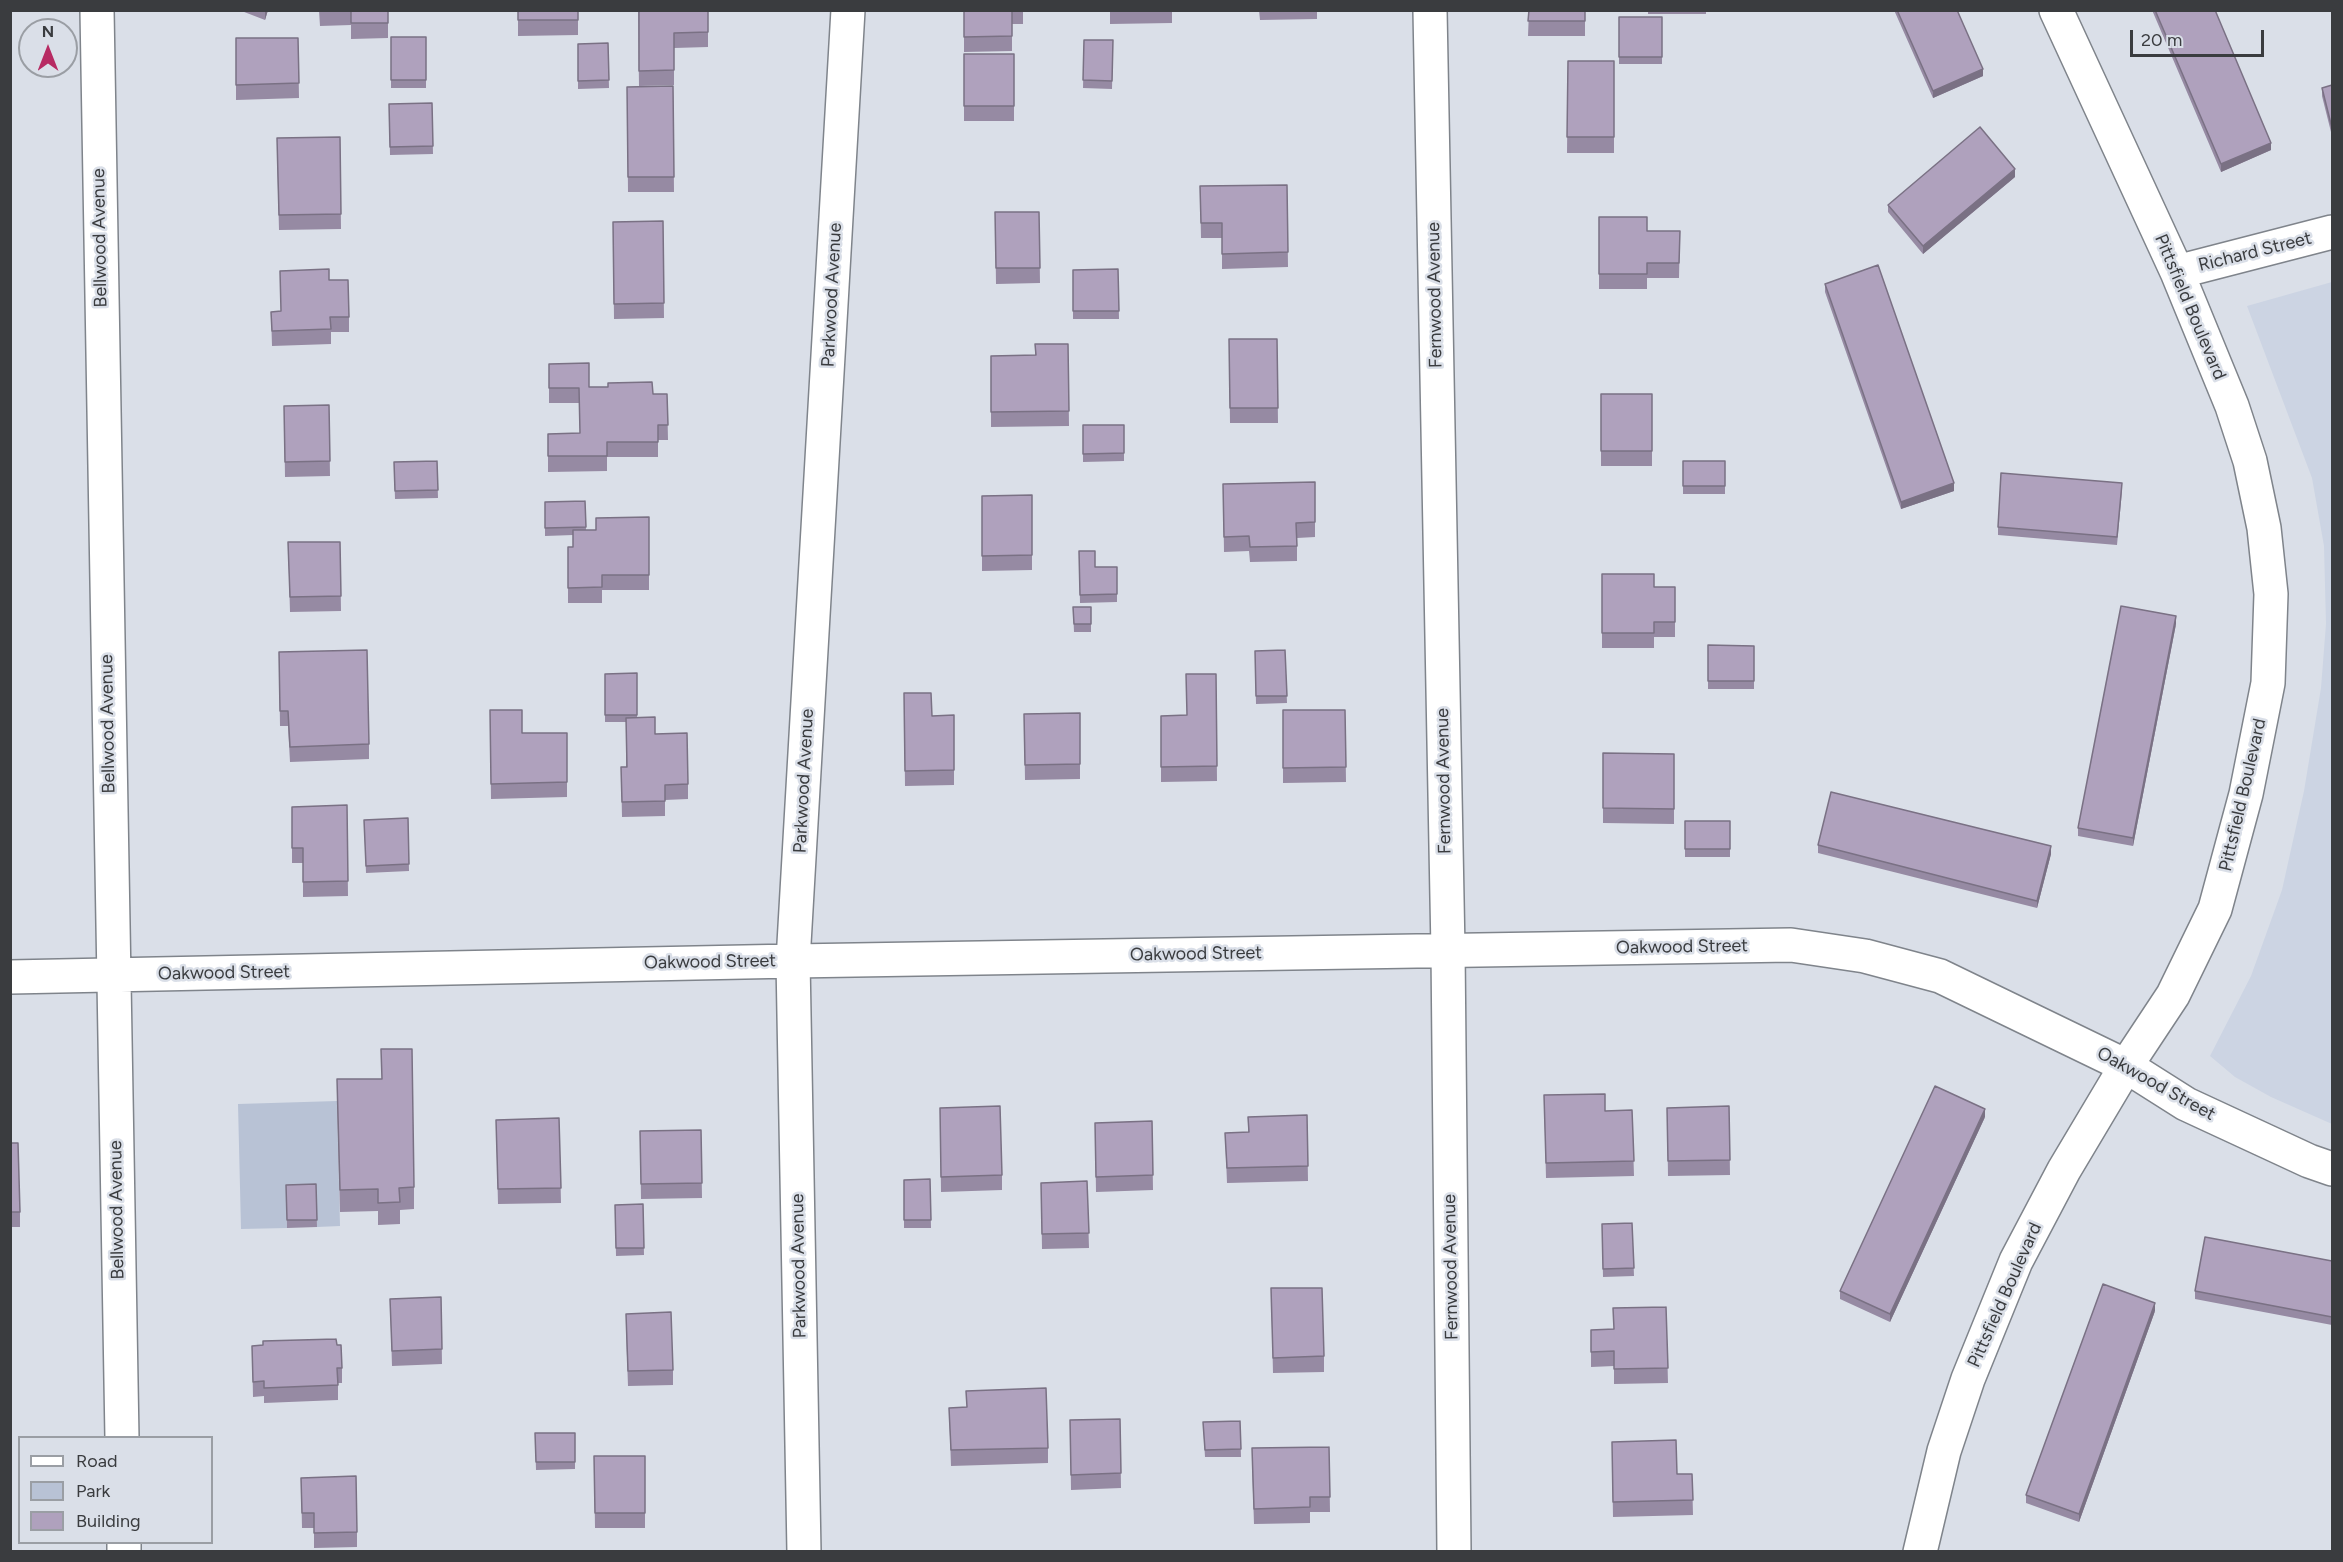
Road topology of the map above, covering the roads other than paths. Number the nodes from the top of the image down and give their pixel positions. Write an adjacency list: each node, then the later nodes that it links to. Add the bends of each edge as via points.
1 (97, 10): 9 (street, Bellwood Avenue)
2 (848, 10): 8 (street, Parkwood Avenue)
3 (1430, 10): 7 (street, Fernwood Avenue)
4 (2056, 10): 6 (street, Pittsfield Boulevard)
5 (2332, 231): 6 (street, Richard Street)
6 (2177, 272): 11 (street, Pittsfield Boulevard, via 2232,406 2250,461 2264,528 2271,594 2268,683 2246,794 2215,909 2173,995)
7 (1448, 950): 8 (street, Oakwood Street); 11 (street, Oakwood Street, via 1791,945 1865,956 1940,976); 15 (street, Fernwood Avenue)
8 (793, 961): 9 (street, Oakwood Street); 14 (street, Parkwood Avenue)
9 (112, 975): 10 (street, Oakwood Street); 13 (street, Bellwood Avenue)
10 (10, 977)
11 (2126, 1066): 12 (street, Oakwood Street, via 2186,1104); 16 (street, Pittsfield Boulevard, via 2016,1261 1968,1379 1944,1452)
12 (2332, 1169)
13 (122, 1436)
14 (804, 1551)
15 (1454, 1551)
16 (1920, 1551)

